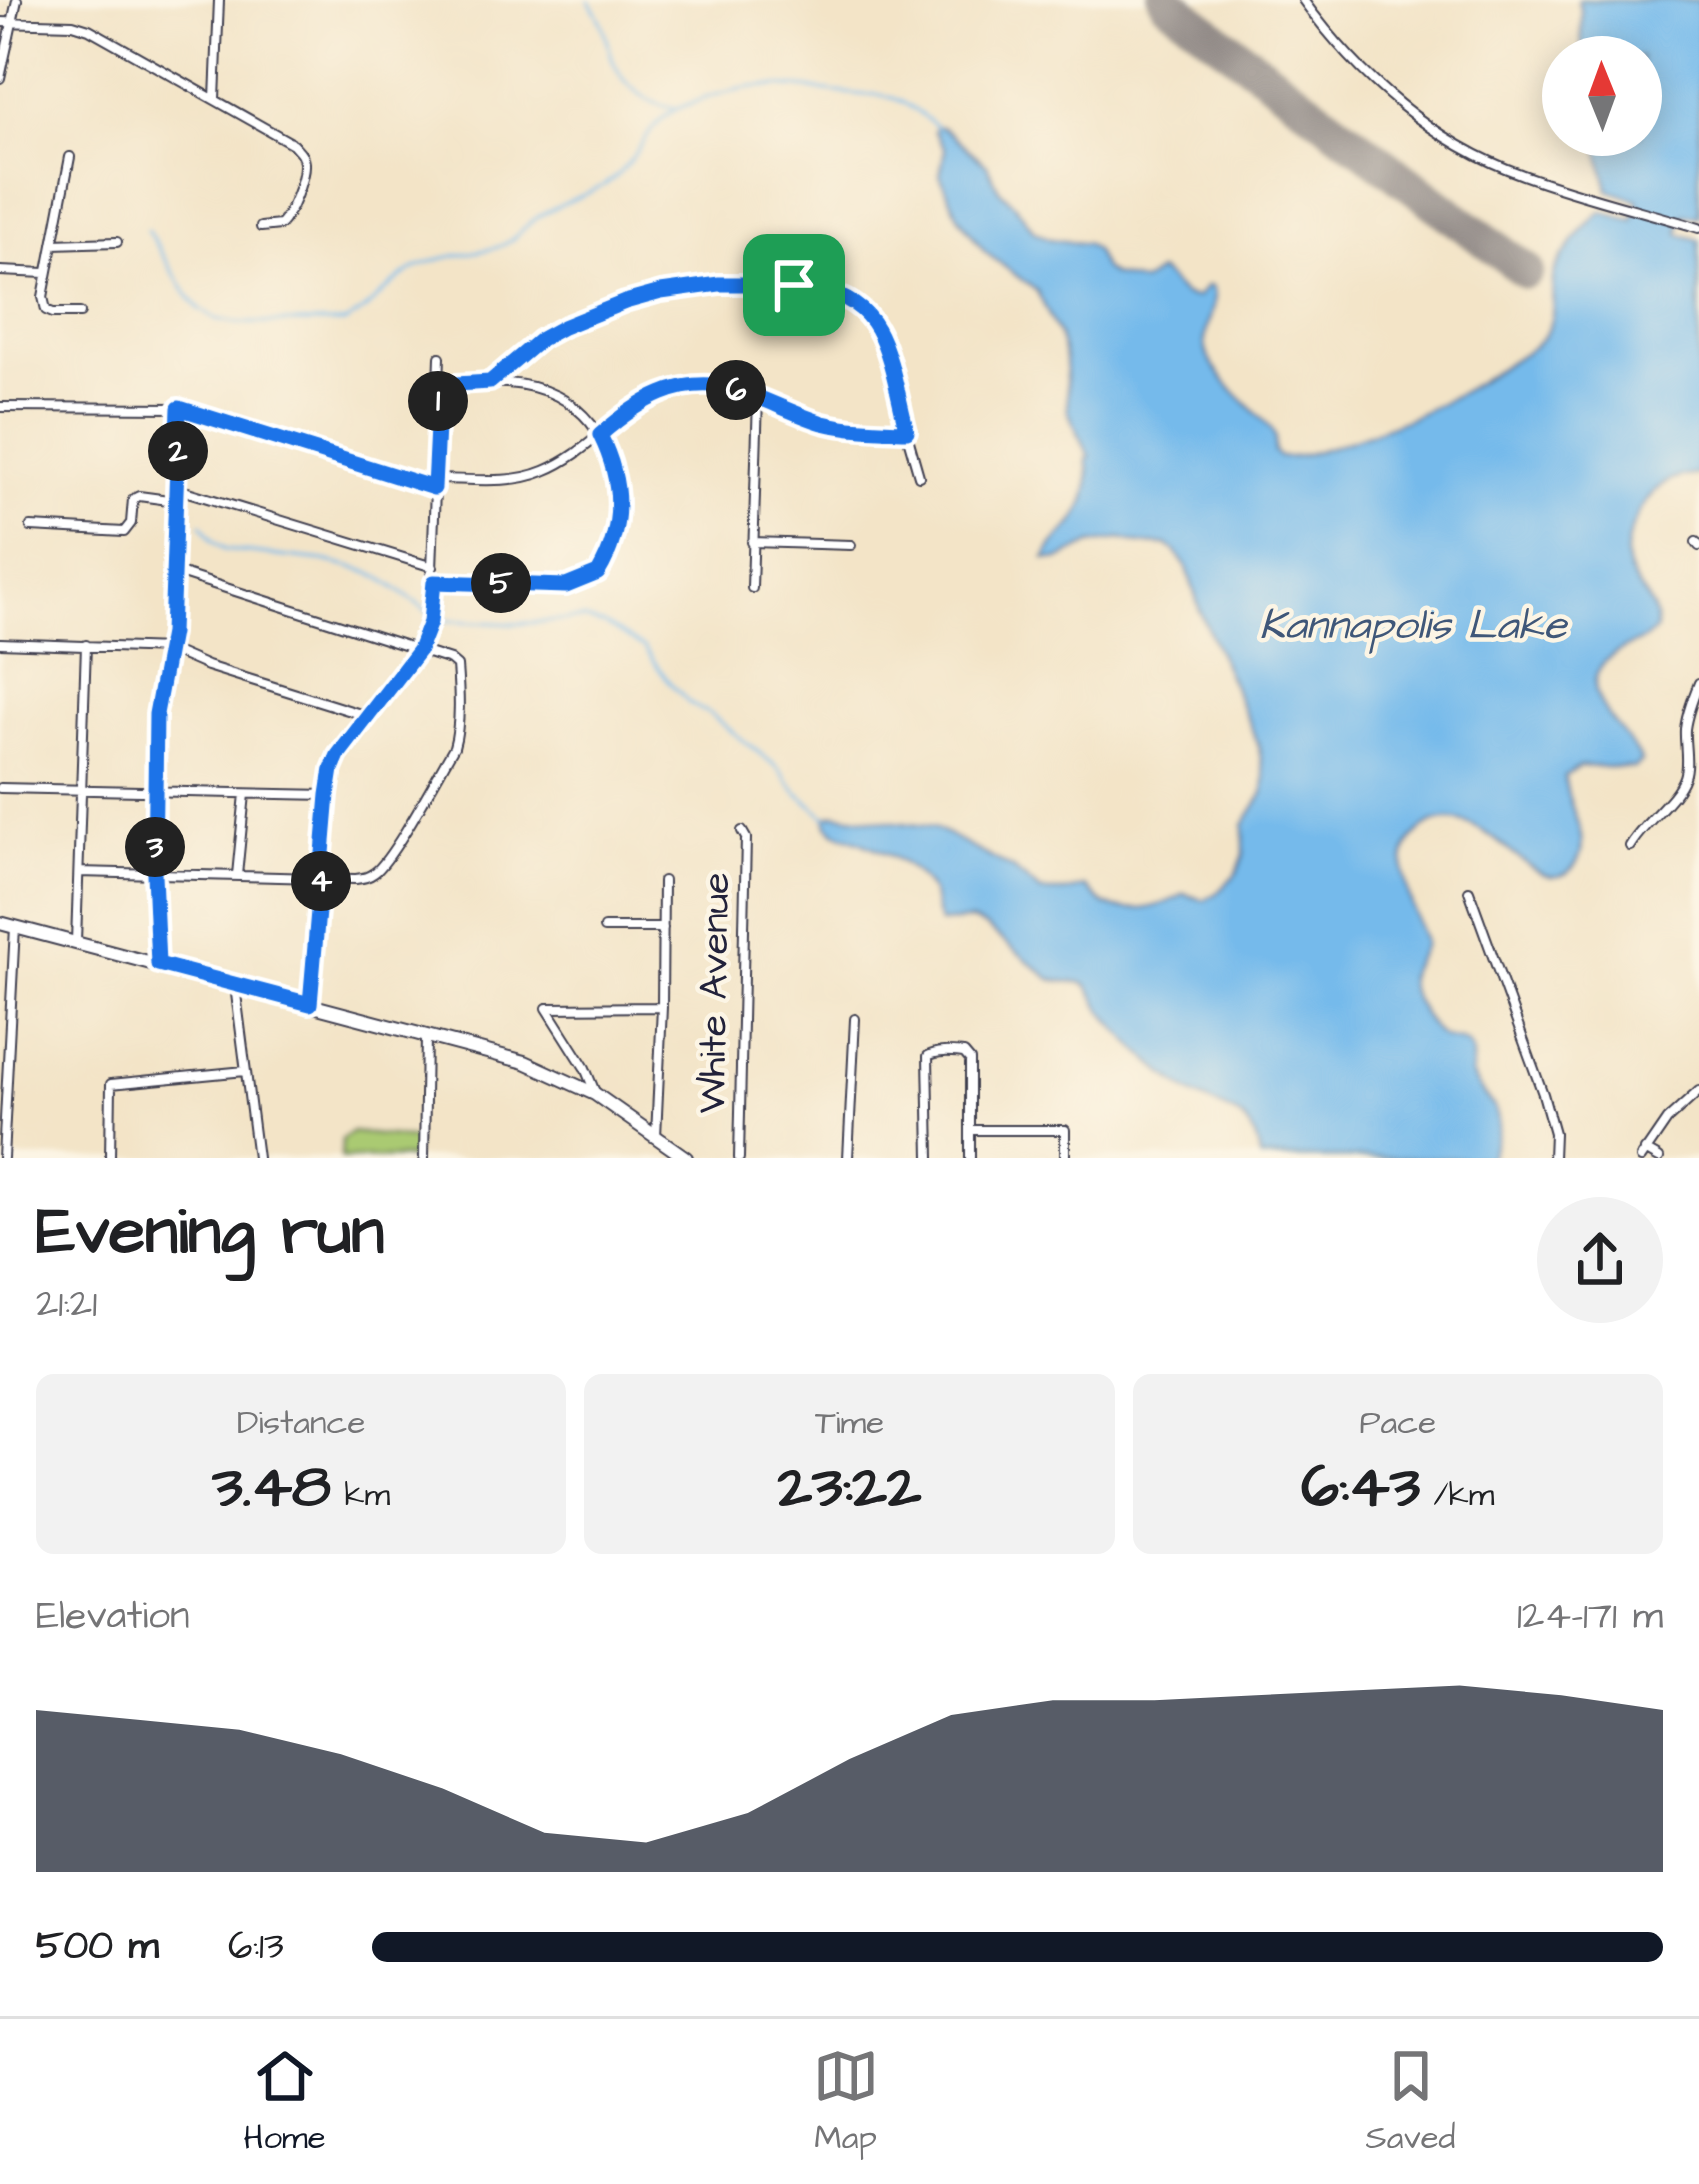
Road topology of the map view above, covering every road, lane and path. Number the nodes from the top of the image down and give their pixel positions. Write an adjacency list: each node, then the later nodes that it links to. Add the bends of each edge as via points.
1 (17, 0): 5 (street)
2 (219, 0): 7 (street)
3 (1303, 0): 10 (street, via 1377,85 1458,146 1521,175)
4 (0, 22): 5 (street)
5 (13, 22): 6 (street); 7 (street, via 89,29)
6 (0, 78)
7 (215, 99): 9 (street, via 302,157 289,216)
8 (70, 157): 12 (street)
9 (261, 227)
10 (1699, 228)
11 (117, 242): 12 (street)
12 (53, 244): 14 (street)
13 (0, 271): 14 (street)
14 (46, 273): 15 (street, via 46,310)
15 (80, 313)
16 (440, 357): 18 (street)
17 (490, 382): 18 (street); 22 (street, via 541,339 625,302 684,287 794,285 844,298 876,326); 23 (street, via 555,394)
18 (439, 385): 25 (street)
19 (758, 397): 22 (street, via 845,428); 23 (street, via 681,387 632,407); 29 (street)
20 (0, 407): 21 (street)
21 (179, 408): 25 (street); 26 (street)
22 (907, 431): 24 (street)
23 (600, 435): 25 (street, via 543,472); 33 (street, via 620,494 614,538 598,573 566,586)
24 (920, 476)
25 (435, 483): 31 (street)
26 (178, 489): 27 (street); 31 (street)
27 (176, 501): 28 (street, via 133,499 124,532); 32 (street)
28 (32, 527)
29 (752, 542): 30 (street); 34 (street)
30 (851, 545)
31 (433, 567): 33 (street)
32 (173, 571): 37 (street); 38 (street)
33 (434, 582): 38 (street)
34 (752, 588)
35 (0, 643): 36 (street)
36 (86, 645): 37 (street); 42 (street)
37 (168, 649): 40 (street); 43 (street, via 157,697)
38 (419, 650): 40 (street); 51 (street, via 457,666 454,747 380,869 356,879)
39 (1699, 682): 47 (street, via 1685,731 1685,774)
40 (368, 716): 45 (street, via 338,755)
41 (0, 788): 42 (street)
42 (81, 790): 43 (street); 48 (street)
43 (156, 793): 44 (street); 49 (street)
44 (245, 794): 45 (street); 50 (street)
45 (328, 795): 51 (street)
46 (742, 831): 77 (street, White Avenue)
47 (1630, 846)
48 (79, 872): 49 (street); 58 (street)
49 (154, 874): 50 (street); 59 (street)
50 (237, 875): 51 (street)
51 (321, 878): 61 (street)
52 (663, 881): 57 (street)
53 (1468, 891): 82 (street, via 1543,1094)
54 (0, 923): 55 (main road)
55 (15, 927): 58 (main road); 72 (street)
56 (604, 928): 57 (street)
57 (663, 928): 62 (street)
58 (76, 943): 59 (main road)
59 (158, 964): 60 (main road)
60 (235, 985): 61 (main road); 65 (street)
61 (310, 1004): 64 (main road)
62 (662, 1007): 67 (street, via 547,1009); 69 (street)
63 (855, 1019): 78 (street)
64 (427, 1035): 67 (main road, via 525,1062); 75 (street)
65 (244, 1070): 73 (street, via 111,1084); 74 (street)
66 (1699, 1091): 71 (street)
67 (595, 1094): 69 (main road)
68 (970, 1130): 79 (street, via 970,1060 955,1052 928,1056); 80 (street); 81 (street, via 1065,1130)
69 (656, 1136): 70 (main road)
70 (668, 1152): 76 (main road)
71 (1644, 1154): 83 (street)
72 (3, 1158)
73 (110, 1158)
74 (257, 1158)
75 (424, 1158)
76 (686, 1158)
77 (739, 1158)
78 (848, 1158)
79 (929, 1158)
80 (970, 1158)
81 (1065, 1158)
82 (1552, 1158)
83 (1659, 1158)

